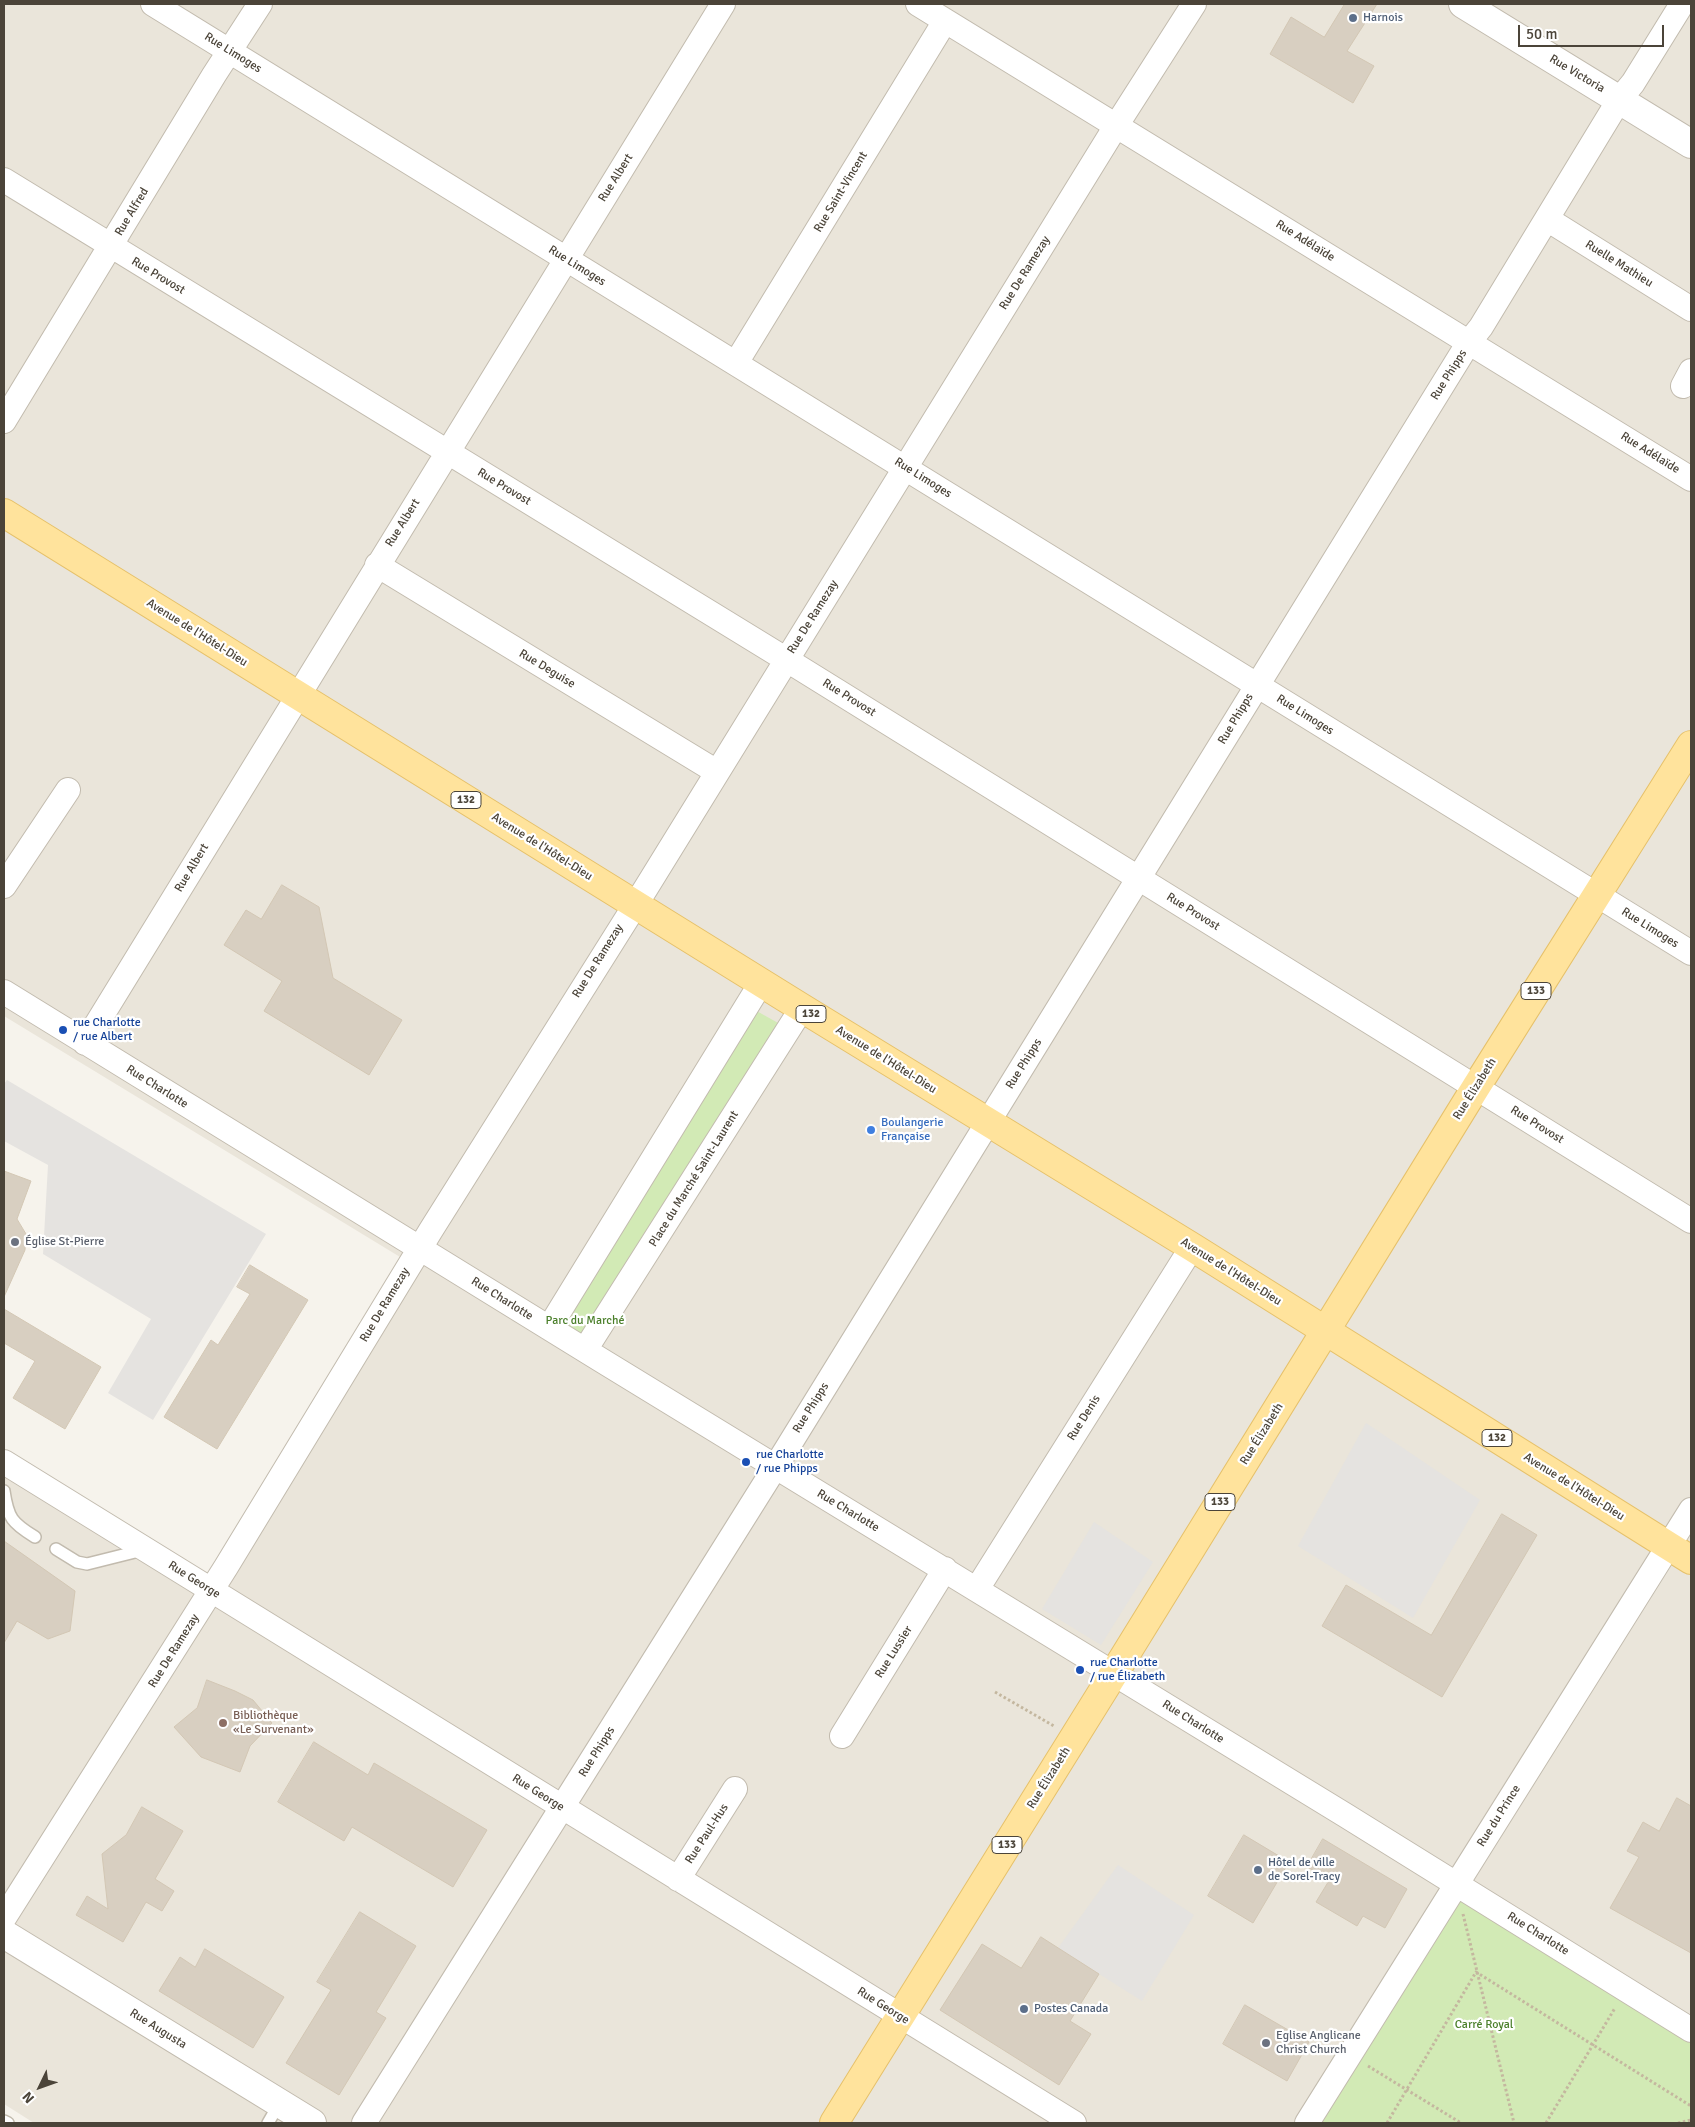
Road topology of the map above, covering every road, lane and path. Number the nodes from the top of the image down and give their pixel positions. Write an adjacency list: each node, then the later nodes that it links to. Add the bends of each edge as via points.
1 (153, 4): 9 (street, Rue Limoges)
2 (260, 4): 9 (street, Rue Alfred)
3 (723, 4): 16 (street, Rue Albert)
4 (918, 4): 8 (street, Rue Adélaïde)
5 (1194, 4): 11 (street, Rue De Ramezay)
6 (1463, 4): 10 (street, Rue Victoria)
7 (1682, 4): 10 (street, Rue Phipps)
8 (946, 21): 11 (street, Rue Adélaïde); 19 (street, Rue Saint-Vincent)
9 (230, 51): 15 (street, Rue Alfred); 16 (street, Rue Limoges)
10 (1619, 100): 12 (street, Rue Victoria); 14 (street, Rue Phipps)
11 (1116, 126): 18 (street, Rue Adélaïde); 22 (street, Rue De Ramezay)
12 (1691, 144)
13 (4, 180): 15 (street, Rue Provost)
14 (1547, 219): 17 (street, Ruelle Mathieu); 18 (street, Rue Phipps)
15 (111, 246): 20 (street, Rue Alfred); 21 (street, Rue Provost)
16 (566, 259): 19 (street, Rue Limoges); 21 (street, Rue Albert)
17 (1691, 309)
18 (1469, 342): 23 (street, Rue Adélaïde); 27 (street, Rue Phipps)
19 (736, 363): 22 (street, Rue Limoges)
20 (4, 421)
21 (447, 452): 25 (street, Rue Albert); 26 (street, Rue Provost)
22 (905, 467): 26 (street, Rue De Ramezay); 27 (street, Rue Limoges)
23 (1691, 479)
24 (4, 513): 28 (main road, Avenue de l'Hôtel-Dieu / 132)
25 (377, 565): 28 (street, Rue Albert); 30 (street, Rue Deguise)
26 (787, 660): 30 (street, Rue De Ramezay); 32 (street, Rue Provost)
27 (1256, 686): 32 (street, Rue Phipps); 34 (street, Rue Limoges)
28 (298, 696): 35 (main road, Avenue de l'Hôtel-Dieu / 132); 40 (street, Rue Albert)
29 (1691, 745): 34 (main road, Rue Élizabeth / 133)
30 (717, 772): 35 (street, Rue De Ramezay)
31 (68, 790): 33 (street)
32 (1138, 879): 41 (street, Rue Provost); 42 (street, Rue Phipps)
33 (4, 886)
34 (1597, 895): 36 (street, Rue Limoges); 41 (main road, Rue Élizabeth / 133)
35 (634, 904): 37 (main road, Avenue de l'Hôtel-Dieu / 132); 45 (street, Rue De Ramezay)
36 (1691, 953)
37 (761, 983): 39 (main road, Avenue de l'Hôtel-Dieu / 132); 46 (street)
38 (4, 992): 40 (street, Rue Charlotte)
39 (802, 1008): 42 (main road, Avenue de l'Hôtel-Dieu / 132); 48 (street, Place du Marché Saint-Laurent)
40 (85, 1043): 45 (street, Rue Charlotte)
41 (1476, 1087): 43 (street, Rue Provost); 47 (main road, Rue Élizabeth / 133)
42 (988, 1122): 44 (main road, Avenue de l'Hôtel-Dieu / 132); 50 (street, Rue Phipps)
43 (1691, 1221)
44 (1192, 1247): 47 (main road, Avenue de l'Hôtel-Dieu / 132); 58 (street, Rue Denis)
45 (420, 1248): 46 (street, Rue Charlotte); 59 (street, Rue De Ramezay)
46 (549, 1328): 48 (street, Rue Charlotte)
47 (1326, 1330): 56 (main road, Avenue de l'Hôtel-Dieu / 132); 60 (main road, Rue Élizabeth / 133)
48 (585, 1350): 50 (street, Rue Charlotte)
49 (4, 1462): 54 (street, Rue George)
50 (775, 1466): 57 (street, Rue Charlotte); 65 (street, Rue Phipps)
51 (4, 1491): 53 (lane, via 9,1516 16,1525)
52 (1691, 1510): 56 (street, Rue du Prince)
53 (35, 1537)
54 (145, 1549): 55 (lane, via 87,1564); 59 (street, Rue George)
55 (56, 1550)
56 (1680, 1553): 67 (street, Rue du Prince)
57 (945, 1569): 58 (street, Rue Charlotte); 62 (street, Rue Lussier)
58 (977, 1589): 60 (street, Rue Charlotte)
59 (211, 1591): 65 (street, Rue George); 68 (street, Rue De Ramezay)
60 (1114, 1674): 63 (main road, Rue Élizabeth / 133); 67 (street, Rue Charlotte)
61 (995, 1692): 63 (path)
62 (842, 1736)
63 (1074, 1737): 72 (main road, Rue Élizabeth / 133)
64 (735, 1789): 66 (street, Rue Paul-Hus)
65 (562, 1808): 66 (street, Rue George); 83 (street, Rue Phipps)
66 (678, 1879): 72 (street, Rue George)
67 (1456, 1884): 70 (path); 71 (street, Rue Charlotte); 75 (street, Rue du Prince)
68 (4, 1918)
69 (4, 1934): 78 (street, Rue Augusta)
70 (1476, 1972): 74 (path); 76 (path); 89 (path)
71 (1627, 1989): 73 (street, Rue Charlotte); 74 (path)
72 (900, 2016): 84 (main road, Rue Élizabeth / 133); 85 (street, Rue George)
73 (1691, 2030)
74 (1593, 2045): 77 (path); 90 (path)
75 (1350, 2055): 76 (path); 86 (street, Rue du Prince)
76 (1407, 2092): 87 (path); 88 (path)
77 (1691, 2106)
78 (273, 2113): 82 (street, Rue Augusta)
79 (1691, 2120): 91 (path)
80 (4, 2121): 81 (lane)
81 (8, 2123)
82 (312, 2123)
83 (364, 2123)
84 (834, 2123)
85 (1074, 2123)
86 (1307, 2123)
87 (1387, 2123)
88 (1461, 2123)
89 (1514, 2123)
90 (1546, 2123)
91 (1678, 2123)

